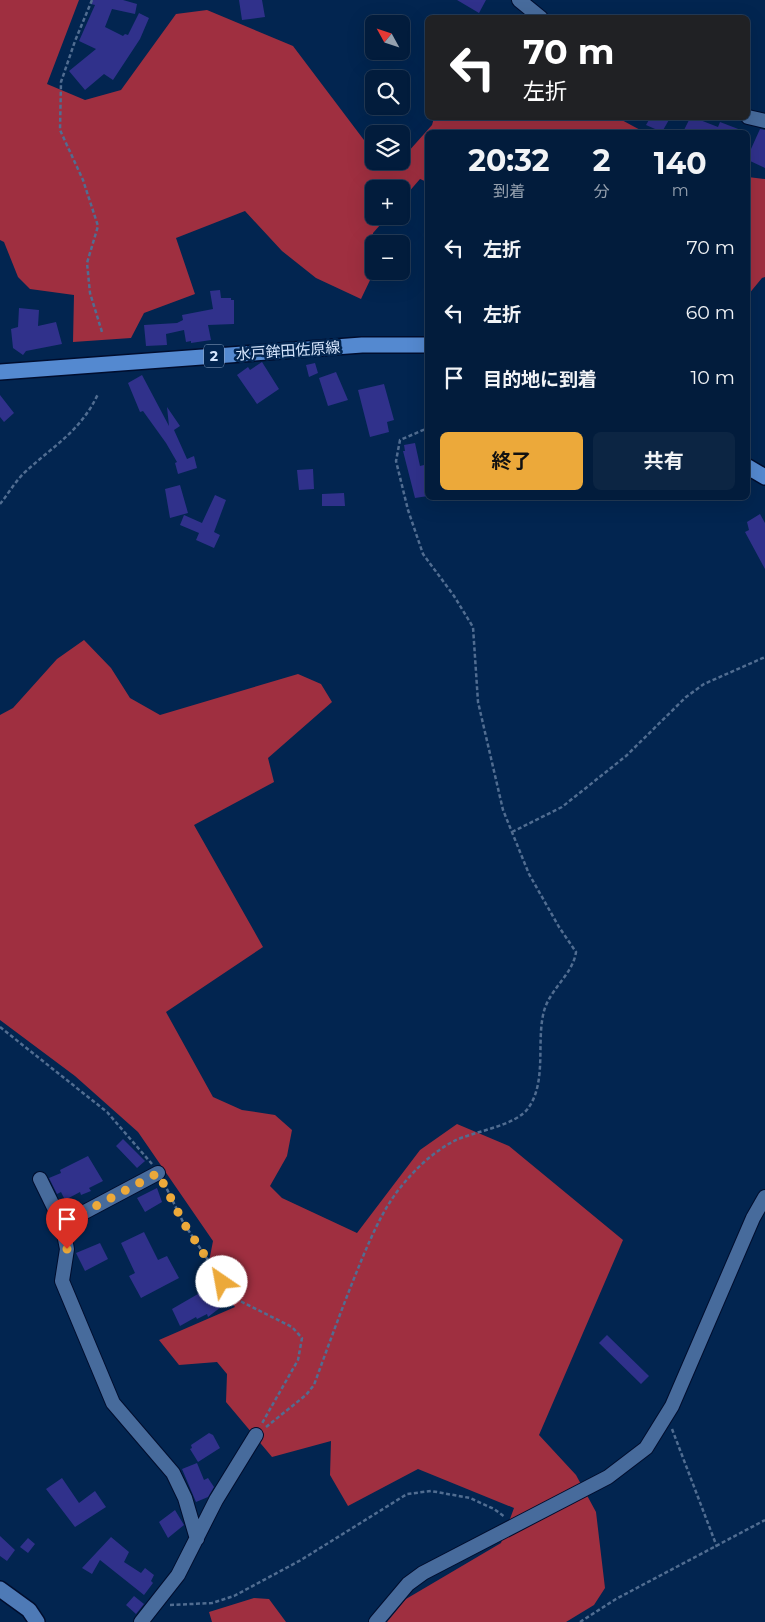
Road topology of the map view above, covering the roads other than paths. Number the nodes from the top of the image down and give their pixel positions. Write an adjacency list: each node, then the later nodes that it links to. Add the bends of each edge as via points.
1 (519, 0): 2 (street)
2 (537, 15)
3 (750, 117): 4 (street)
4 (765, 121)
5 (425, 345): 6 (main road, 水戸鉾田佐原線 / 2, via 362,345)
6 (0, 372)
7 (750, 468): 8 (main road)
8 (765, 477)
9 (158, 1173): 12 (street)
10 (40, 1179): 12 (street)
11 (765, 1197): 18 (street, via 667,1416 646,1448 608,1477 408,1584)
12 (62, 1224): 14 (street, via 67,1249 62,1281 112,1404 173,1473 185,1498)
13 (256, 1435): 14 (street, via 216,1500)
14 (197, 1539): 17 (street, via 178,1575)
15 (0, 1589): 16 (main road, via 29,1610)
16 (38, 1622)
17 (141, 1622)
18 (376, 1622)

